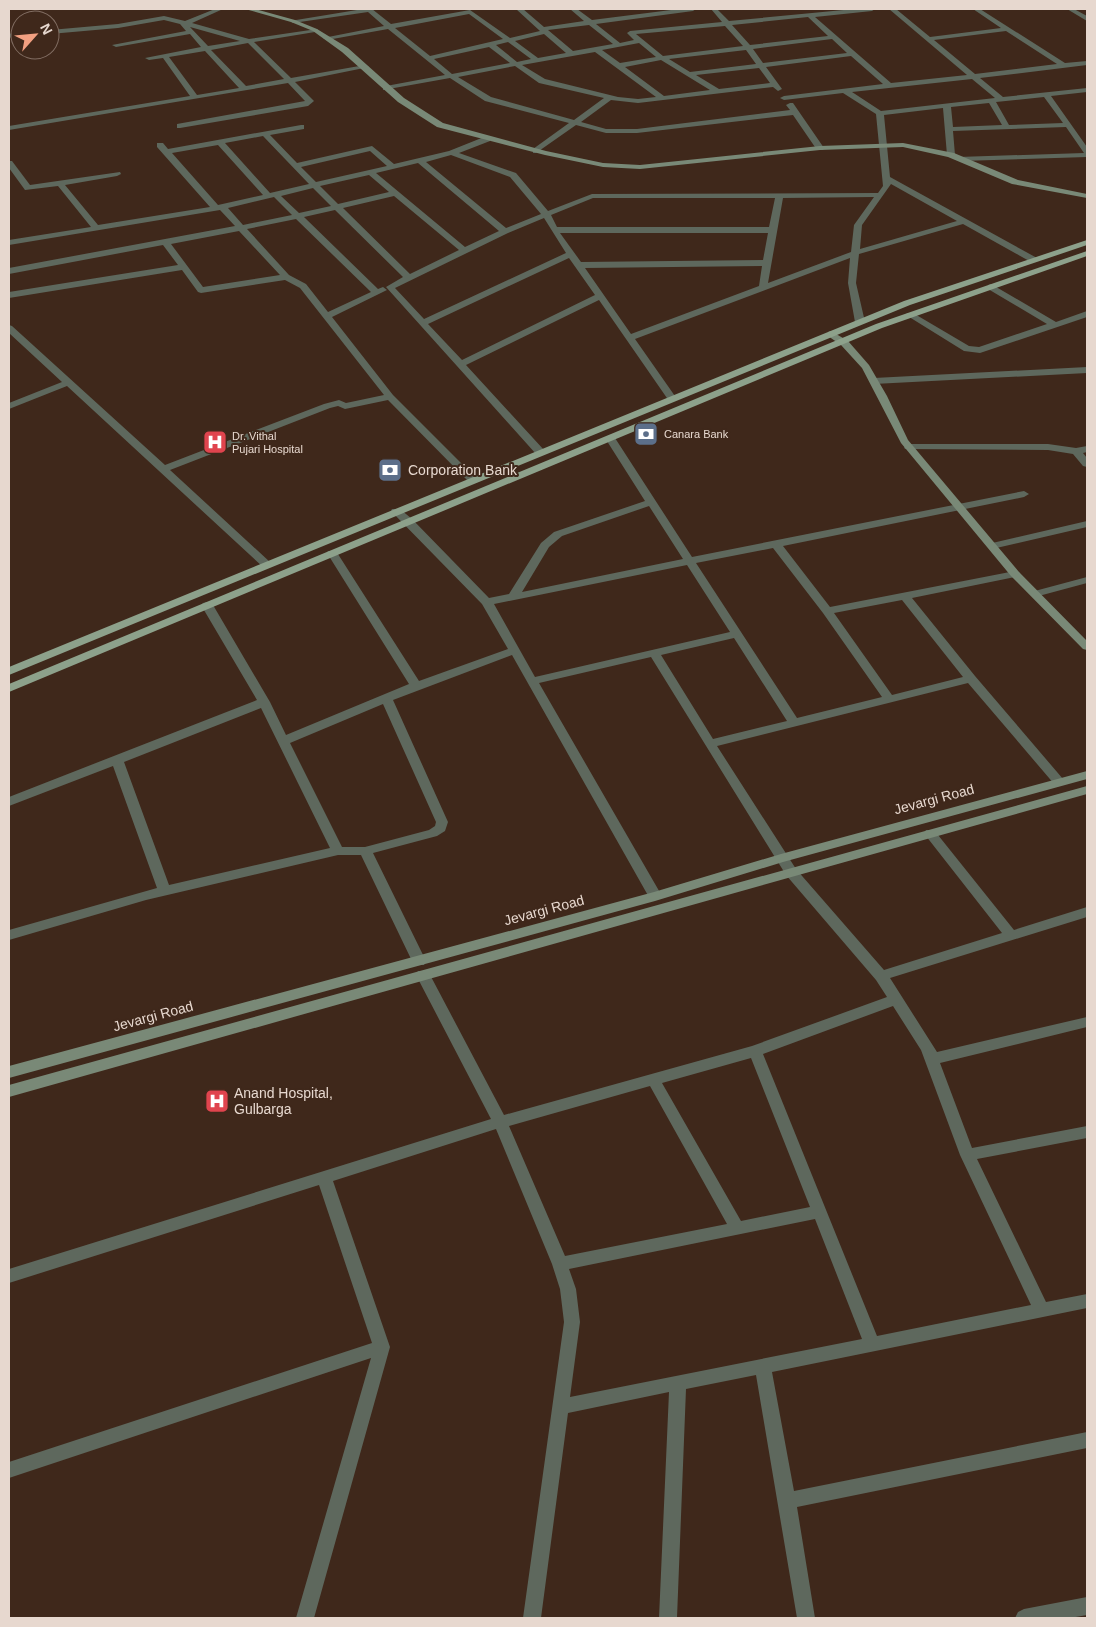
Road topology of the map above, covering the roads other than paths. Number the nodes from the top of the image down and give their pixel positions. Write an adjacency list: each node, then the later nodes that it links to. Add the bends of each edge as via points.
1 (220, 9): 18 (street)
2 (248, 9): 16 (street)
3 (373, 9): 16 (street); 20 (street)
4 (519, 9): 24 (street)
5 (573, 9): 17 (street)
6 (693, 9): 17 (street)
7 (714, 9): 19 (street)
8 (872, 9): 14 (street)
9 (892, 9): 30 (street)
10 (976, 9): 21 (street)
11 (468, 10): 20 (street); 31 (street)
12 (1071, 10): 13 (street); 15 (street)
13 (1087, 10)
14 (809, 16): 19 (street); 28 (street)
15 (1087, 19)
16 (293, 21): 22 (street)
17 (590, 22): 24 (street); 27 (street)
18 (184, 23): 23 (street, via 164,18); 25 (street); 33 (street)
19 (728, 24): 26 (street); 37 (street)
20 (389, 26): 29 (street); 44 (street)
21 (1008, 29): 30 (street); 50 (street)
22 (315, 30): 29 (street); 33 (street)
23 (60, 31)
24 (543, 31): 31 (street); 40 (street)
25 (191, 32): 35 (street); 38 (street)
26 (630, 34): 27 (street); 32 (street)
27 (607, 37): 36 (street)
28 (834, 37): 37 (street); 41 (street)
29 (327, 38): 52 (street)
30 (929, 39): 54 (street)
31 (509, 40): 34 (street); 46 (street)
32 (640, 41): 36 (street); 45 (street)
33 (249, 42): 38 (street); 56 (street)
34 (490, 44): 44 (street); 48 (street)
35 (116, 45)
36 (619, 45): 39 (street)
37 (748, 47): 45 (street); 49 (street)
38 (206, 48): 42 (street); 60 (street)
39 (596, 49): 40 (street); 51 (street)
40 (572, 54): 46 (street)
41 (853, 54): 49 (street); 58 (street)
42 (165, 56): 43 (street); 66 (street)
43 (149, 58)
44 (429, 58): 55 (street)
45 (662, 58): 51 (street); 53 (street)
46 (537, 60): 48 (street)
47 (1087, 62): 50 (street)
48 (516, 64): 55 (street); 65 (street, via 542,81)
49 (760, 64): 53 (street); 57 (street)
50 (1064, 65): 54 (street)
51 (618, 66): 67 (street)
52 (365, 67): 56 (street); 59 (street)
53 (689, 74): 63 (street)
54 (972, 75): 58 (street); 69 (street)
55 (451, 76): 59 (street); 74 (street, via 488,99)
56 (291, 81): 60 (street); 75 (street, via 309,102)
57 (775, 85): 63 (street); 68 (street)
58 (888, 85): 61 (street)
59 (386, 88): 82 (street, via 440,125)
60 (244, 89): 66 (street)
61 (843, 90): 68 (street); 73 (street)
62 (1087, 90): 64 (street)
63 (718, 92): 67 (street)
64 (1046, 94): 69 (street); 76 (street)
65 (610, 97): 67 (street, via 638,101); 74 (street)
66 (195, 98): 79 (street)
67 (662, 98)
68 (784, 98): 72 (street)
69 (1001, 100): 70 (street)
70 (991, 101): 71 (street); 78 (street)
71 (947, 106): 73 (street); 80 (street)
72 (794, 112): 74 (street, via 638,131 606,131); 86 (street)
73 (880, 113): 85 (street)
74 (575, 123): 87 (street)
75 (180, 126)
76 (1069, 126): 78 (street); 90 (street)
77 (301, 127): 81 (street)
78 (1007, 127): 80 (street)
79 (9, 128)
80 (949, 129): 91 (street)
81 (265, 134): 83 (street); 95 (street)
82 (487, 139): 87 (street); 89 (street)
83 (220, 142): 88 (street); 103 (street)
84 (160, 145): 88 (street)
85 (883, 145): 86 (street); 91 (street); 99 (street)
86 (820, 148): 87 (street, via 640,167 603,165)
87 (536, 150)
88 (167, 152): 107 (street)
89 (452, 153): 93 (street); 109 (street, via 513,175)
90 (1087, 153): 92 (street)
91 (952, 155): 92 (street)
92 (961, 159): 106 (street, via 1035,188)
93 (418, 160): 96 (street); 116 (street)
94 (9, 163): 100 (street, via 28,188)
95 (296, 166): 96 (street, via 372,148); 101 (street)
96 (393, 166): 97 (street)
97 (370, 172): 101 (street); 102 (street)
98 (117, 174): 100 (street)
99 (886, 178): 104 (street, via 887,186); 111 (street)
100 (60, 183): 112 (street)
101 (314, 185): 103 (street); 108 (street)
102 (395, 193): 108 (street); 120 (street)
103 (271, 195): 107 (street); 110 (street)
104 (880, 195): 105 (street); 121 (street, via 858,225)
105 (779, 196): 109 (street, via 592,196); 115 (street)
106 (1087, 196)
107 (219, 207): 112 (street); 113 (street)
108 (337, 208): 110 (street); 130 (street)
109 (546, 214): 114 (street); 116 (street)
110 (298, 217): 113 (street); 134 (street)
111 (964, 221): 121 (street); 124 (street)
112 (96, 228): 119 (street)
113 (242, 229): 117 (street); 129 (street)
114 (554, 230): 115 (street); 123 (street)
115 (773, 230): 125 (street)
116 (505, 231): 120 (street)
117 (165, 242): 127 (street); 128 (street)
118 (1087, 242): 124 (main road)
119 (9, 244)
120 (465, 251): 130 (street)
121 (855, 252): 132 (street); 140 (street, via 852,283)
122 (1087, 253): 133 (main road)
123 (571, 254): 126 (street); 141 (street)
124 (1034, 260): 140 (main road)
125 (767, 263): 126 (street); 132 (street)
126 (579, 265): 136 (street)
127 (184, 267): 129 (street, via 201,290); 135 (street)
128 (9, 271)
129 (286, 277): 139 (street, via 303,286)
130 (409, 278): 131 (street)
131 (390, 287): 134 (street); 141 (street)
132 (763, 287): 145 (street)
133 (991, 287): 138 (main road); 142 (street)
134 (377, 293): 139 (street)
135 (9, 296)
136 (600, 296): 145 (street); 147 (street)
137 (1087, 314): 142 (street)
138 (910, 315): 142 (street, via 973,351); 146 (main road)
139 (328, 316): 151 (street)
140 (860, 322): 144 (main road)
141 (422, 323): 147 (street)
142 (1055, 325)
143 (9, 328): 150 (street)
144 (831, 334): 146 (street); 152 (main road)
145 (629, 338): 152 (street)
146 (844, 341): 149 (street); 154 (main road)
147 (460, 365): 158 (street)
148 (1087, 370): 149 (street)
149 (874, 381): 155 (street)
150 (69, 382): 153 (street); 160 (street)
151 (390, 397): 160 (street, via 346,406 339,403 327,406); 161 (street)
152 (672, 399): 158 (main road)
153 (9, 406)
154 (610, 438): 163 (street); 166 (main road)
155 (909, 447): 157 (street, via 1048,447); 164 (street)
156 (1087, 449): 157 (street)
157 (1076, 451): 159 (street)
158 (540, 452): 161 (main road)
159 (1087, 464)
160 (162, 470): 172 (street)
161 (473, 480): 165 (main road)
162 (1024, 494): 164 (street)
163 (652, 502): 171 (street); 177 (street, via 558,534 545,545)
164 (960, 508): 168 (street); 169 (street)
165 (396, 511): 166 (street); 172 (main road)
166 (408, 521): 170 (main road); 178 (street)
167 (1087, 524): 169 (street)
168 (775, 543): 171 (street); 180 (street)
169 (992, 546): 173 (street)
170 (332, 553): 179 (main road); 188 (street)
171 (689, 560): 177 (street); 181 (street)
172 (266, 565): 185 (main road)
173 (1015, 574): 175 (street); 176 (street)
174 (1087, 580): 175 (street)
175 (1035, 594): 182 (street)
176 (904, 596): 180 (street); 186 (street)
177 (513, 597): 178 (street)
178 (487, 602): 183 (street)
179 (207, 605): 189 (main road); 192 (street)
180 (827, 611): 191 (street)
181 (736, 634): 184 (street); 193 (street)
182 (1087, 647)
183 (515, 650): 187 (street); 188 (street)
184 (654, 653): 187 (street); 195 (street)
185 (9, 671)
186 (971, 680): 191 (street); 198 (street)
187 (533, 681): 207 (street)
188 (416, 686): 190 (street)
189 (9, 688)
190 (386, 698): 194 (street); 203 (street, via 442,822 441,828 433,833)
191 (890, 700): 193 (street)
192 (264, 702): 194 (street); 196 (street)
193 (794, 723): 195 (street)
194 (283, 741): 202 (street)
195 (710, 744): 204 (street)
196 (117, 760): 200 (street); 206 (street)
197 (1087, 775): 198 (street, Jevargi Road)
198 (1059, 782): 204 (street, Jevargi Road)
199 (1087, 790): 201 (street)
200 (9, 802)
201 (930, 833): 205 (street); 210 (street)
202 (338, 851): 203 (street); 206 (street)
203 (365, 851): 211 (street)
204 (781, 858): 205 (street); 207 (street, Jevargi Road)
205 (791, 872): 211 (street); 212 (street)
206 (165, 891): 209 (street)
207 (655, 896): 211 (street, Jevargi Road)
208 (1087, 912): 210 (street)
209 (9, 935)
210 (1012, 936): 212 (street)
211 (421, 968): 217 (street, Jevargi Road); 219 (street); 220 (street)
212 (881, 976): 213 (street)
213 (896, 999): 215 (street); 216 (street)
214 (1087, 1022): 216 (street)
215 (755, 1051): 218 (street); 224 (street)
216 (932, 1059): 222 (street)
217 (9, 1072)
218 (653, 1079): 220 (street); 225 (street)
219 (9, 1091)
220 (500, 1122): 223 (street); 226 (street)
221 (1087, 1132): 222 (street)
222 (967, 1155): 229 (street)
223 (324, 1177): 227 (street); 231 (street)
224 (819, 1212): 225 (street); 230 (street)
225 (737, 1228): 226 (street)
226 (560, 1264): 234 (street, via 568,1289 572,1322)
227 (9, 1276)
228 (1087, 1302): 229 (street)
229 (1042, 1311): 230 (street)
230 (873, 1345): 232 (street)
231 (382, 1347): 236 (street); 239 (street)
232 (763, 1367): 233 (street); 237 (street)
233 (678, 1384): 234 (street); 241 (street)
234 (560, 1407): 240 (street)
235 (1087, 1440): 237 (street)
236 (9, 1470)
237 (787, 1500): 242 (street)
238 (1087, 1606): 243 (street)
239 (305, 1618)
240 (532, 1618)
241 (668, 1618)
242 (806, 1618)
243 (1024, 1618)

